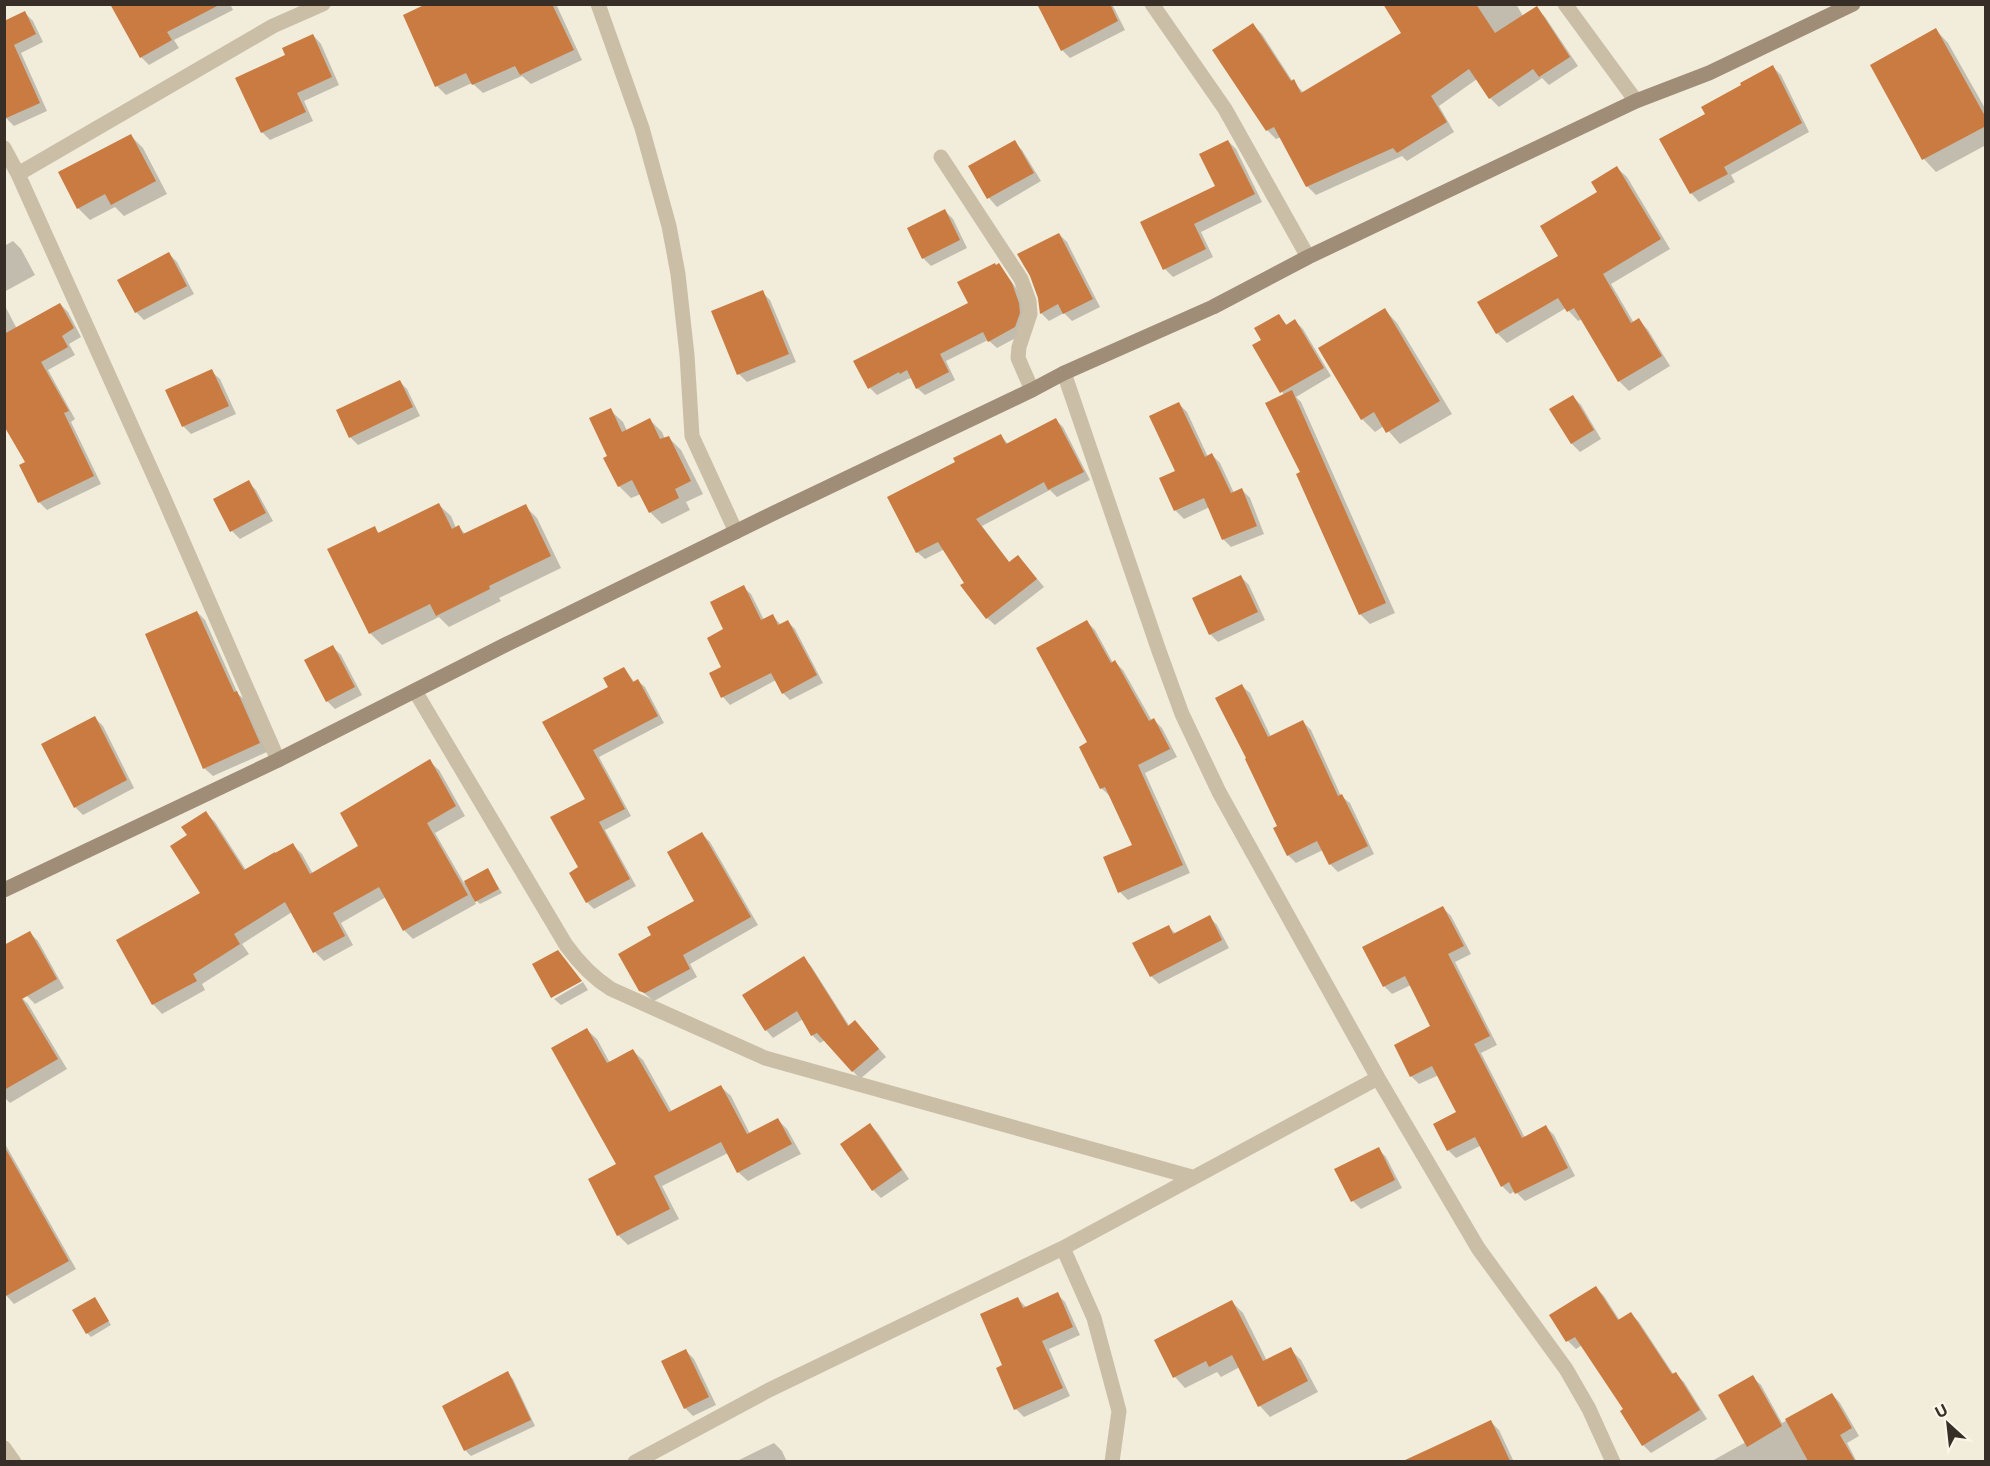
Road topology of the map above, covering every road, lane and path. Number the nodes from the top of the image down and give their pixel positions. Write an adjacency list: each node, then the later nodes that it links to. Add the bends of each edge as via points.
1 (323, 4): 9 (street, via 273,26)
2 (598, 4): 13 (street, via 642,128 669,226 678,274 692,436)
3 (1152, 4): 10 (street, via 1225,109)
4 (1565, 4): 6 (street)
5 (1853, 4): 6 (street)
6 (1636, 101): 10 (street)
7 (4, 148): 9 (street)
8 (941, 157): 12 (street, via 1021,279 1030,314 1018,358)
9 (18, 174): 15 (street)
10 (1308, 257): 11 (street, via 1213,307)
11 (1064, 373): 12 (street); 17 (street, via 1182,714 1219,792)
12 (1032, 390): 13 (street)
13 (736, 532): 14 (street)
14 (415, 691): 15 (street); 18 (street, via 566,945 596,979 765,1058)
15 (274, 752): 16 (street)
16 (4, 890)
17 (1378, 1078): 18 (street); 24 (street, via 1478,1248 1566,1369)
18 (1192, 1177): 19 (street)
19 (1063, 1248): 22 (street, via 769,1390); 23 (street, via 1094,1318 1119,1411)
20 (4, 1448): 21 (street)
21 (14, 1461)
22 (636, 1461)
23 (1112, 1461)
24 (1613, 1461)

